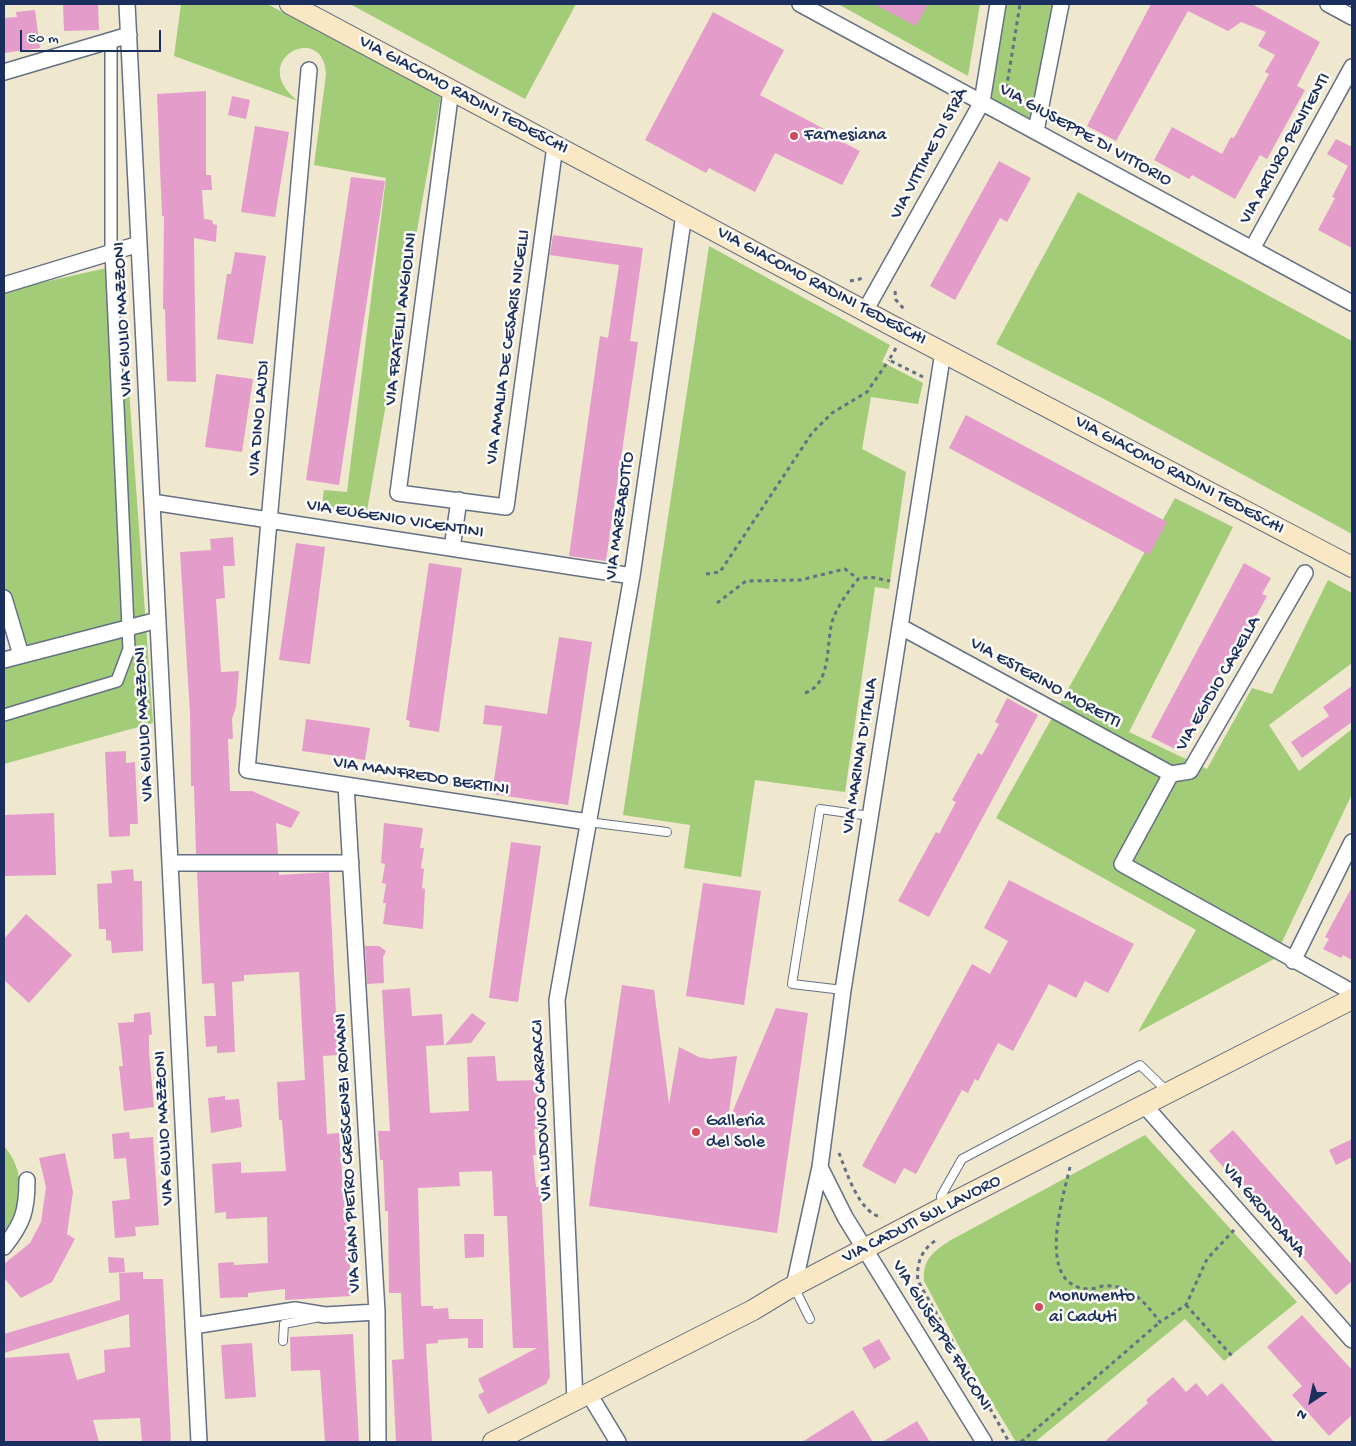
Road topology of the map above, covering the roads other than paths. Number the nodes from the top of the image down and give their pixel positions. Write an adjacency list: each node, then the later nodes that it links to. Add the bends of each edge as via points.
1 (127, 4): 8 (street, VIA GIULIO MAZZONI)
2 (290, 4): 13 (main road, VIA GIACOMO RADINI TEDESCHI)
3 (800, 4): 14 (street, VIA GIUSEPPE DI VITTORIO)
4 (998, 4): 14 (street, VIA VITTIME DI STRÀ)
5 (1061, 4): 15 (street)
6 (1328, 4): 7 (street)
7 (1352, 17)
8 (129, 35): 9 (street); 18 (street, VIA GIULIO MAZZONI)
9 (111, 39): 12 (street); 20 (street)
10 (1352, 67): 19 (street, VIA ARTURO PENITENTI)
11 (309, 70): 27 (street, VIA DINO LAUDI)
12 (4, 72)
13 (451, 90): 16 (main road, VIA GIACOMO RADINI TEDESCHI); 25 (street, VIA FRATELLI ANGIOLINI, via 398,493)
14 (982, 102): 15 (street, VIA GIUSEPPE DI VITTORIO); 23 (street, VIA VITTIME DI STRÀ)
15 (1036, 131): 19 (street, VIA GIUSEPPE DI VITTORIO)
16 (555, 146): 17 (main road, VIA GIACOMO RADINI TEDESCHI); 25 (street, VIA AMALIA DE CESARIS NICELLI, via 506,507)
17 (684, 214): 23 (main road, VIA GIACOMO RADINI TEDESCHI); 31 (street, VIA MARZABOTTO)
18 (139, 244): 20 (street); 26 (street, VIA GIULIO MAZZONI)
19 (1252, 249): 22 (street, VIA GIUSEPPE DI VITTORIO)
20 (111, 252): 21 (street); 34 (street)
21 (4, 285)
22 (1352, 304)
23 (865, 311): 24 (main road, VIA GIACOMO RADINI TEDESCHI)
24 (943, 352): 29 (main road, VIA GIACOMO RADINI TEDESCHI); 35 (street, VIA MARINAI D'ITALIA)
25 (459, 500): 28 (street)
26 (152, 502): 27 (street, VIA EUGENIO VICENTINI); 33 (street, VIA GIULIO MAZZONI)
27 (270, 520): 28 (street, VIA EUGENIO VICENTINI); 39 (street, VIA DINO LAUDI)
28 (452, 548): 31 (street, VIA EUGENIO VICENTINI)
29 (1352, 567)
30 (1305, 573): 40 (street, VIA EGIDIO CARELLA, via 1190,771)
31 (632, 576): 43 (street, VIA MARZABOTTO)
32 (4, 598): 36 (street)
33 (158, 620): 34 (street); 47 (street, VIA GIULIO MAZZONI)
34 (128, 626): 36 (street); 38 (street, via 129,649 117,681)
35 (901, 627): 40 (street, VIA ESTERINO MORETTI); 42 (street, VIA MARINAI D'ITALIA)
36 (21, 655): 37 (street)
37 (4, 660)
38 (4, 715)
39 (247, 770): 41 (street, VIA MANFREDO BERTINI)
40 (1171, 774): 48 (street, VIA EGIDIO CARELLA, via 1122,864)
41 (346, 785): 43 (street, VIA MANFREDO BERTINI); 46 (street, VIA GIAN PIETRO CRESCENZI ROMANI)
42 (870, 816): 49 (street, VIA MARINAI D'ITALIA); 49 (lane, via 820,809 792,984)
43 (588, 822): 44 (lane); 66 (street, VIA LUDOVICO CARRACCI, via 557,1000)
44 (666, 832)
45 (1352, 842): 48 (street)
46 (351, 862): 47 (street); 60 (street, VIA GIAN PIETRO CRESCENZI ROMANI)
47 (170, 863): 63 (street, VIA GIULIO MAZZONI)
48 (1293, 960): 50 (street, VIA EGIDIO CARELLA)
49 (843, 990): 54 (street, VIA MARINAI D'ITALIA)
50 (1352, 992)
51 (1352, 999): 52 (main road, VIA CADUTI SUL LAVORO)
52 (1169, 1093): 53 (main road, VIA CADUTI SUL LAVORO); 56 (lane, via 1140,1064 962,1159 941,1196)
53 (1145, 1106): 56 (main road, VIA CADUTI SUL LAVORO); 64 (street, VIA GRONDANA)
54 (820, 1167): 58 (street); 59 (street, VIA MARINAI D'ITALIA)
55 (27, 1180): 57 (street, via 25,1213 19,1229)
56 (942, 1208): 58 (main road, VIA CADUTI SUL LAVORO)
57 (4, 1247)
58 (865, 1249): 59 (main road, VIA CADUTI SUL LAVORO); 71 (street, VIA GIUSEPPE FALCONI)
59 (794, 1286): 62 (lane); 66 (main road, VIA CADUTI SUL LAVORO)
60 (377, 1312): 61 (street); 68 (street, VIA GIAN PIETRO CRESCENZI ROMANI)
61 (325, 1315): 63 (street, via 294,1310); 65 (lane, via 284,1324)
62 (810, 1318)
63 (193, 1326): 67 (street, VIA GIULIO MAZZONI)
64 (1352, 1340)
65 (283, 1341)
66 (582, 1397): 69 (main road, VIA CADUTI SUL LAVORO); 70 (street)
67 (199, 1442)
68 (378, 1442)
69 (493, 1442)
70 (618, 1442)
71 (984, 1442)

